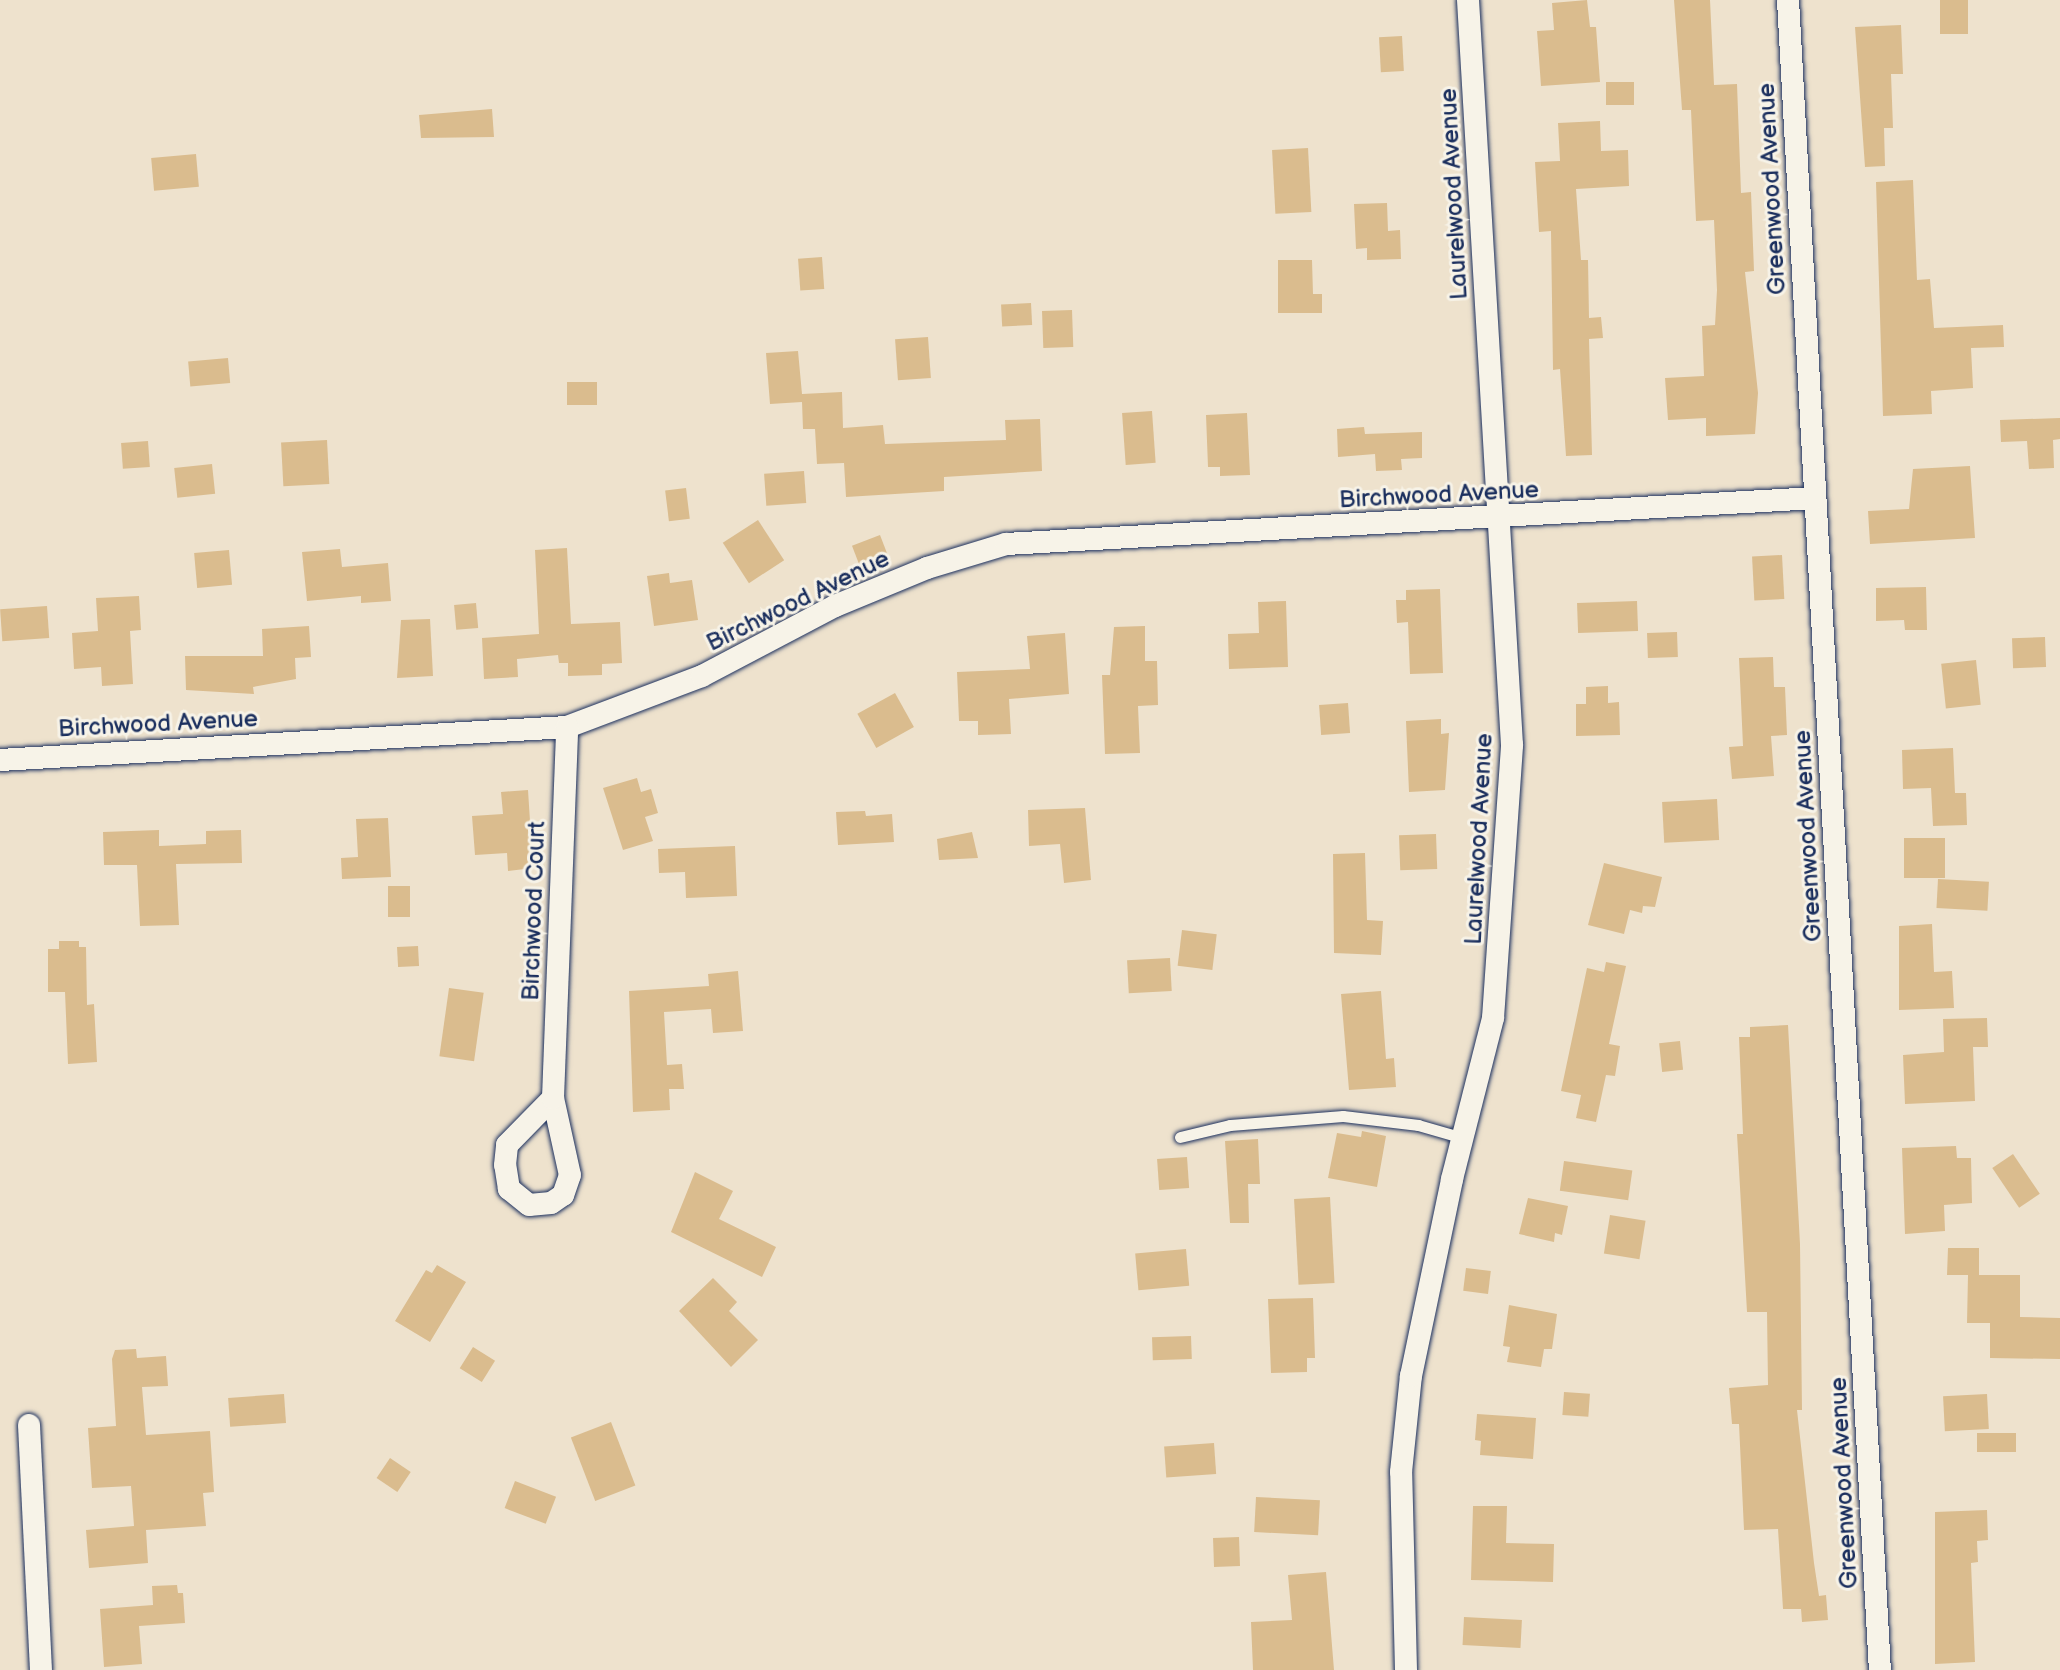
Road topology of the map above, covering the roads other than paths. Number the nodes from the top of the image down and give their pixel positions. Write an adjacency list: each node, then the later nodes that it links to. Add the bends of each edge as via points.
1 (1468, 0): 4 (street, Laurelwood Avenue)
2 (1788, 0): 3 (street, Greenwood Avenue)
3 (1815, 498): 4 (street, Birchwood Avenue); 13 (street, Greenwood Avenue)
4 (1499, 518): 5 (street, Birchwood Avenue, via 1006,544 927,568 835,606 702,676); 9 (street, Laurelwood Avenue, via 1512,745 1503,925 1493,1018)
5 (567, 727): 6 (street, Birchwood Avenue); 7 (street, Birchwood Court)
6 (0, 760)
7 (553, 1098)
8 (1180, 1137): 9 (lane, via 1230,1125 1343,1116 1418,1125)
9 (1463, 1138): 12 (street, Laurelwood Avenue, via 1406,1417 1400,1552)
10 (29, 1425): 11 (street)
11 (41, 1670)
12 (1406, 1670)
13 (1880, 1670)

